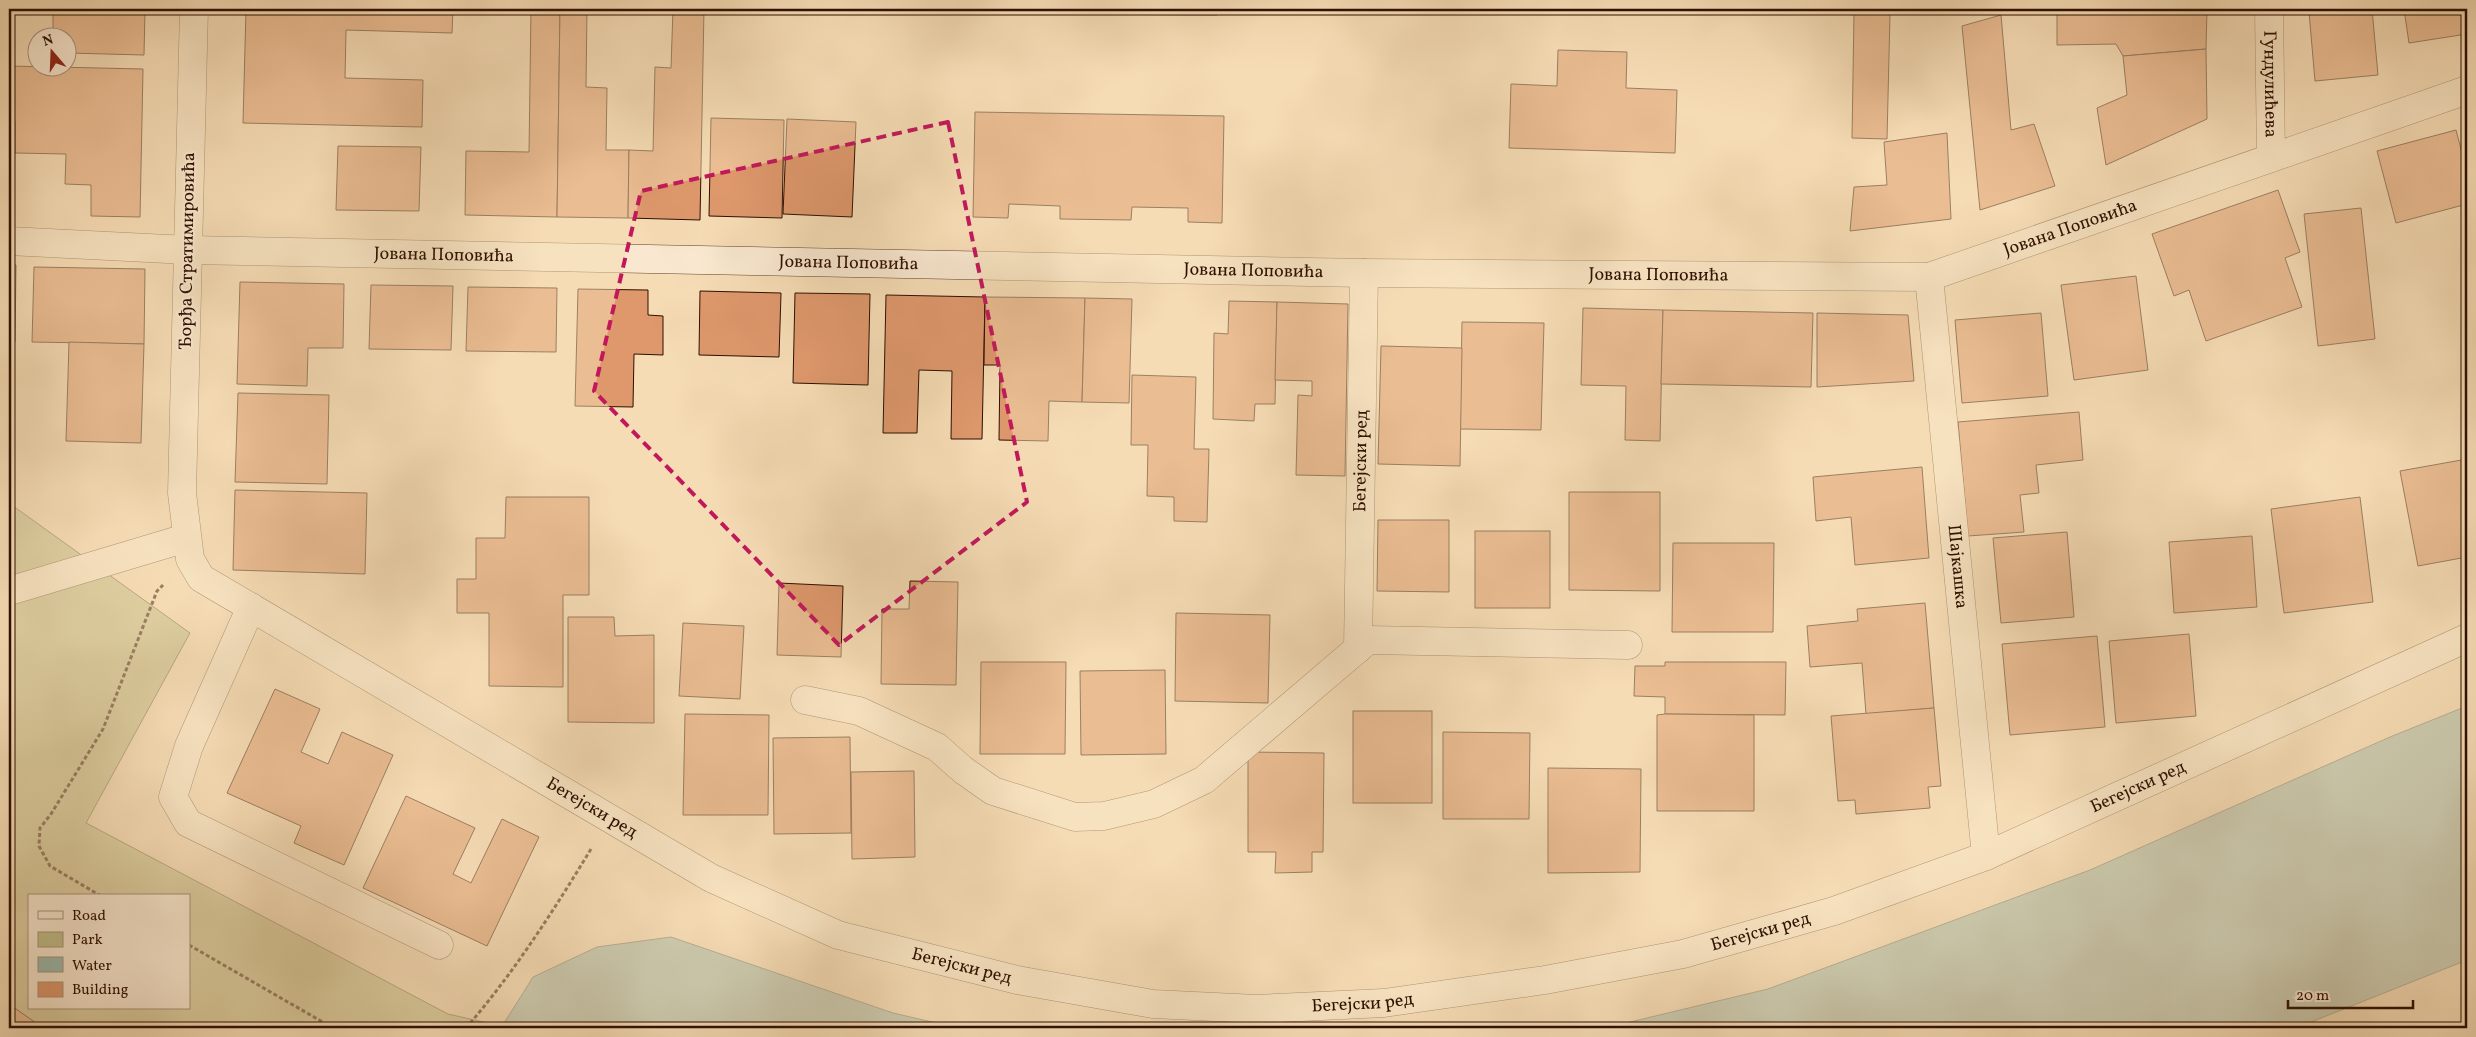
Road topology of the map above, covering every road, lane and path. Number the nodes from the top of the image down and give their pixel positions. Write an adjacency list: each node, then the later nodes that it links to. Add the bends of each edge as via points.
1 (194, 9): 6 (street, Ђорђа Стратимировића)
2 (2270, 9): 4 (street, Гундулићева)
3 (2467, 90): 4 (street, Јована Поповића)
4 (2271, 158): 8 (street, Јована Поповића)
5 (9, 242): 6 (street, Јована Поповића)
6 (188, 250): 7 (street, Јована Поповића); 9 (street, Ђорђа Стратимировића)
7 (1364, 273): 8 (street, Јована Поповића); 15 (street, Бегејски ред)
8 (1929, 277): 18 (street, Шајкашка)
9 (182, 493): 10 (street, Бегејски ред)
10 (188, 549): 11 (street); 12 (street, Бегејски ред, via 201,578); 19 (path, via 157,591 103,729 40,828 39,846 50,866)
11 (9, 591)
12 (251, 607): 17 (street, Бегејски ред); 20 (street, via 189,746 174,797 188,823)
13 (2467, 638): 18 (street, Бегејски ред)
14 (1628, 645): 15 (street, via 1368,640)
15 (1358, 649): 16 (street, via 1204,780 1154,804 1104,816 1074,817 993,791 937,747 859,711)
16 (805, 700)
17 (610, 819): 18 (street, Бегејски ред, via 711,878 838,935 1017,980 1143,1002 1257,1009 1384,1003 1545,980 1683,954 1834,911); 23 (path, via 570,885 488,1003)
18 (1986, 856)
19 (99, 894)
20 (439, 945)
21 (190, 946): 22 (path)
22 (333, 1028)
23 (466, 1028)

